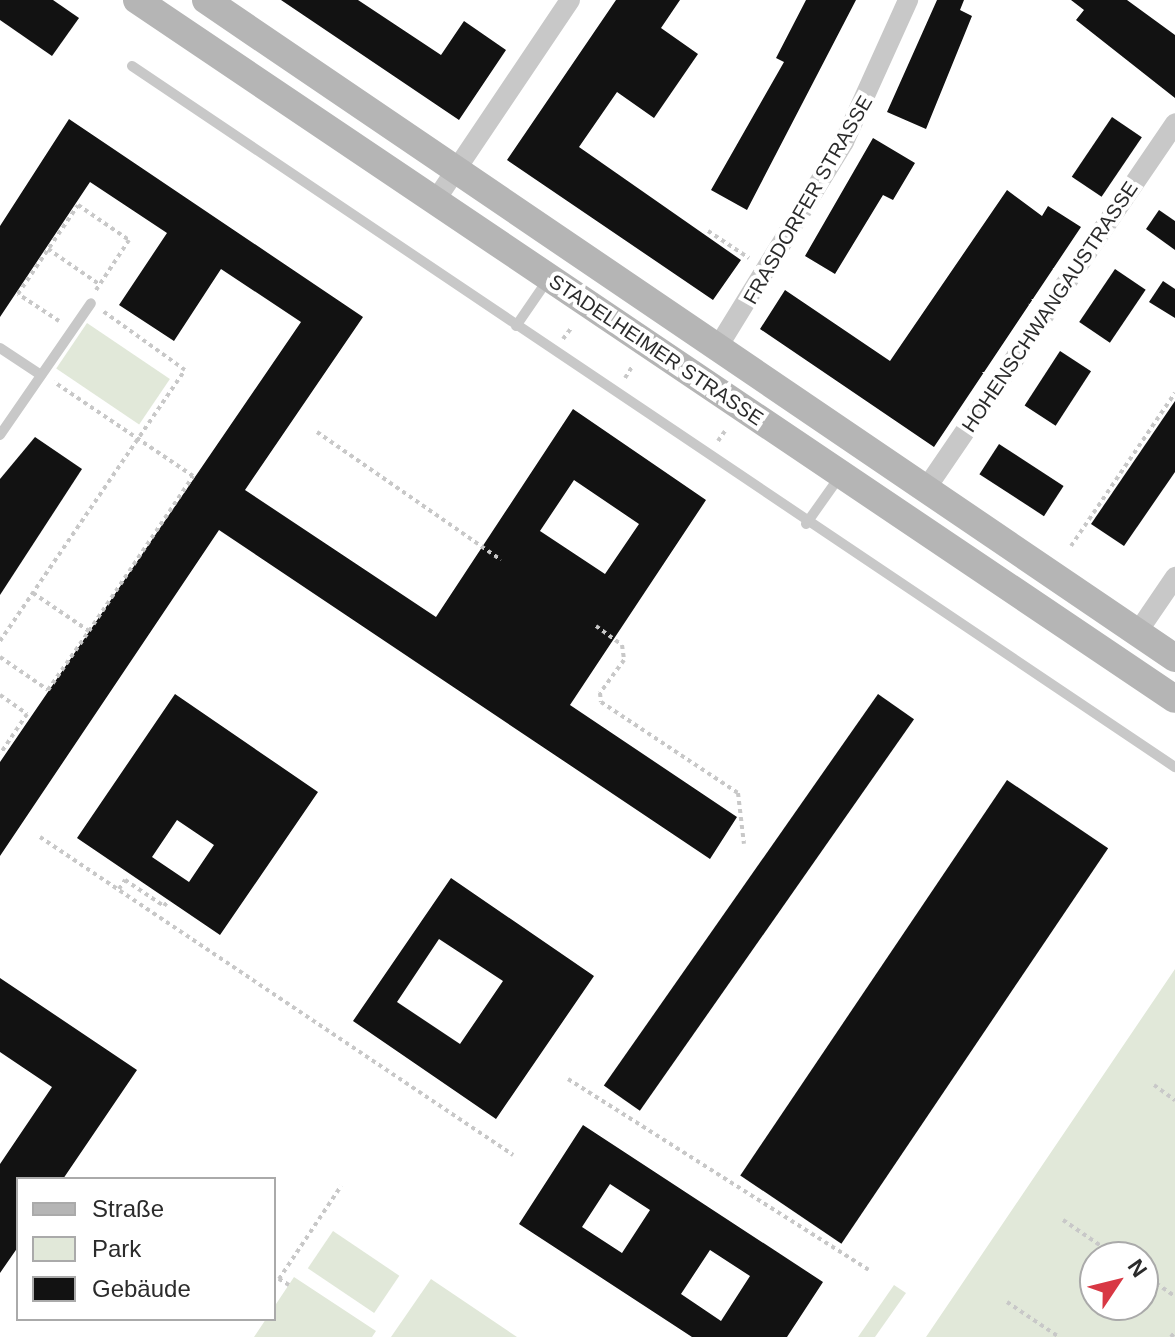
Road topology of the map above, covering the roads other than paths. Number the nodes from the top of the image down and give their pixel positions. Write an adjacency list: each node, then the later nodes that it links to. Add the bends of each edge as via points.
1 (137, 0): 8 (main road, STADELHEIMER STRASSE)
2 (206, 0): 7 (main road, STADELHEIMER STRASSE)
3 (570, 0): 7 (street)
4 (908, 0): 13 (street, FRASDORFER STRASSE, via 871,92)
5 (132, 66): 11 (lane)
6 (1175, 123): 17 (street, HOHENSCHWANGAUSTRASSE)
7 (457, 168): 8 (street); 13 (main road, STADELHEIMER STRASSE)
8 (435, 201): 9 (main road, STADELHEIMER STRASSE)
9 (549, 277): 11 (lane); 16 (main road, STADELHEIMER STRASSE)
10 (91, 303): 14 (lane)
11 (516, 326): 18 (lane)
12 (0, 348): 14 (lane)
13 (716, 350): 17 (main road, STADELHEIMER STRASSE)
14 (41, 375): 15 (lane)
15 (0, 435)
16 (842, 474): 18 (lane); 22 (main road, STADELHEIMER STRASSE)
17 (925, 490): 20 (main road, STADELHEIMER STRASSE)
18 (806, 524): 23 (lane)
19 (1175, 577): 20 (street)
20 (1137, 633): 21 (main road, STADELHEIMER STRASSE)
21 (1175, 658)
22 (1175, 699)
23 (1175, 767)

